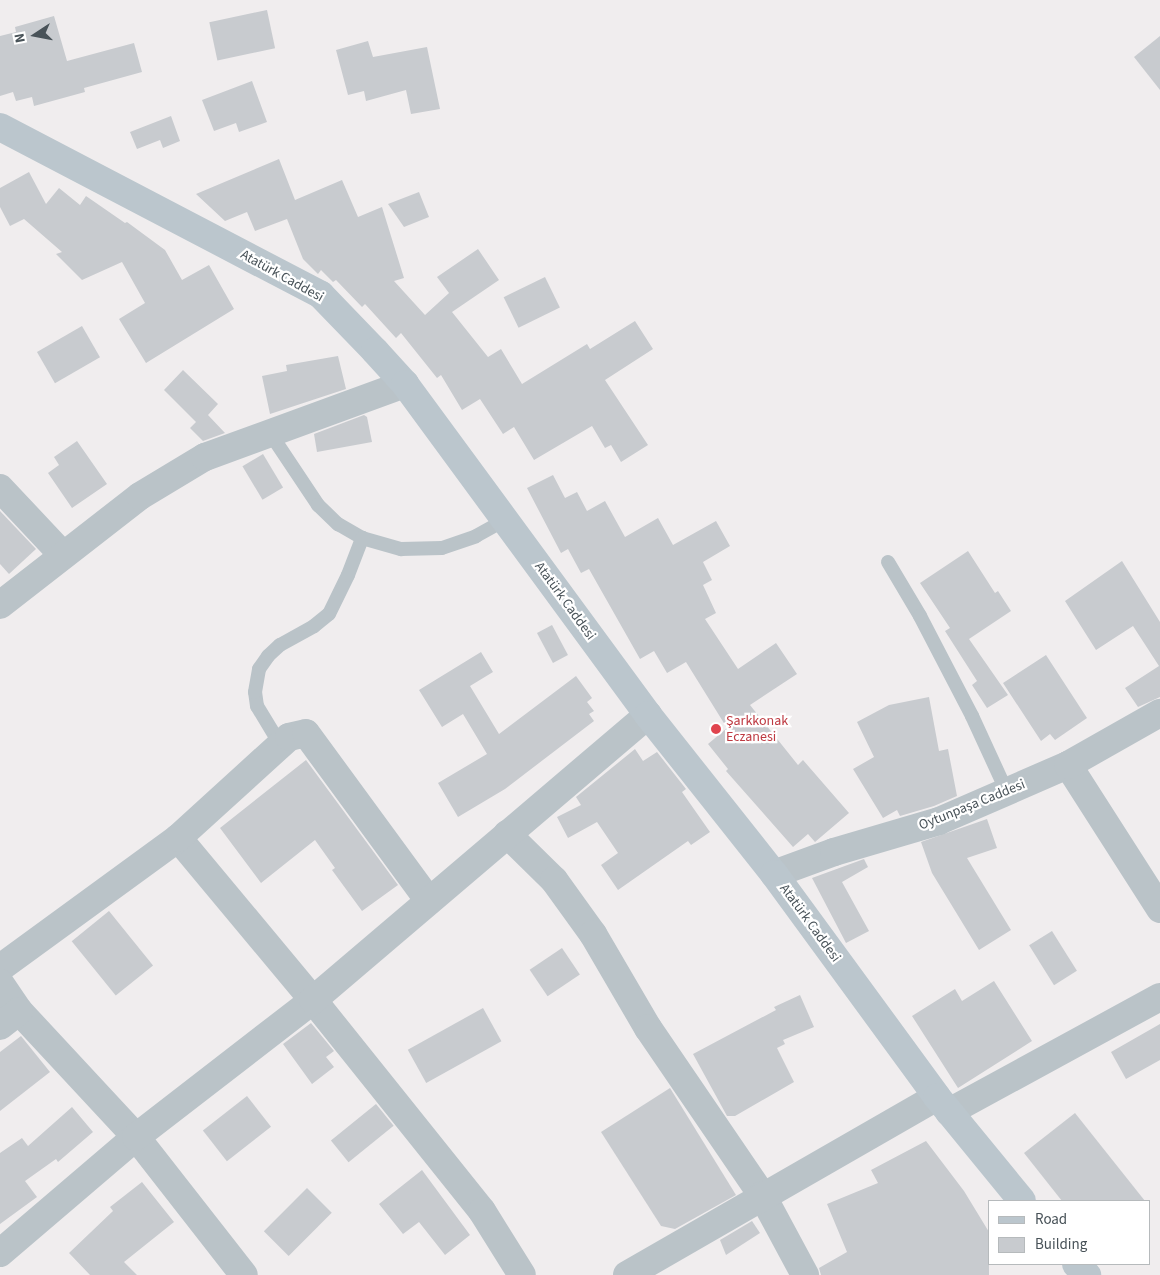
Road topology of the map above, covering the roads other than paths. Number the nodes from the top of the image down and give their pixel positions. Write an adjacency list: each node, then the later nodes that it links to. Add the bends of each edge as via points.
1 (0, 127): 2 (main road, Atatürk Caddesi, via 321,295)
2 (405, 384): 3 (street); 5 (main road, Atatürk Caddesi)
3 (270, 434): 6 (lane, via 318,505 338,524); 7 (street, via 205,457 167,478)
4 (0, 488): 7 (street)
5 (505, 520): 6 (lane, via 476,536 442,548 401,549); 11 (main road, Atatürk Caddesi)
6 (362, 538): 12 (lane, via 329,614 280,645 259,669 255,692 257,706)
7 (63, 556): 9 (street)
8 (888, 562): 14 (lane, via 972,716)
9 (0, 605)
10 (1160, 713): 13 (street, Oytunpaşa Caddesi)
11 (648, 715): 15 (street); 17 (main road, Atatürk Caddesi)
12 (280, 744): 16 (street); 18 (street, via 289,737 306,733)
13 (1068, 765): 14 (street, Oytunpaşa Caddesi); 19 (street)
14 (1007, 792): 17 (street, Oytunpaşa Caddesi, via 939,821 834,852)
15 (507, 834): 18 (street); 27 (street, via 554,880 593,934 648,1028)
16 (178, 838): 20 (street); 23 (street)
17 (774, 874): 25 (main road, Atatürk Caddesi)
18 (429, 901): 23 (street)
19 (1160, 909)
20 (0, 968)
21 (0, 983): 24 (street)
22 (1160, 997): 25 (street)
23 (313, 1000): 26 (street); 32 (street, via 482,1211)
24 (9, 1019): 26 (street)
25 (943, 1104): 27 (street); 28 (main road, Atatürk Caddesi)
26 (136, 1137): 29 (street); 31 (street)
27 (762, 1195): 33 (street); 34 (street)
28 (1021, 1200)
29 (0, 1253)
30 (1077, 1265): 35 (main road)
31 (244, 1275)
32 (522, 1275)
33 (627, 1275)
34 (805, 1275)
35 (1087, 1275)

